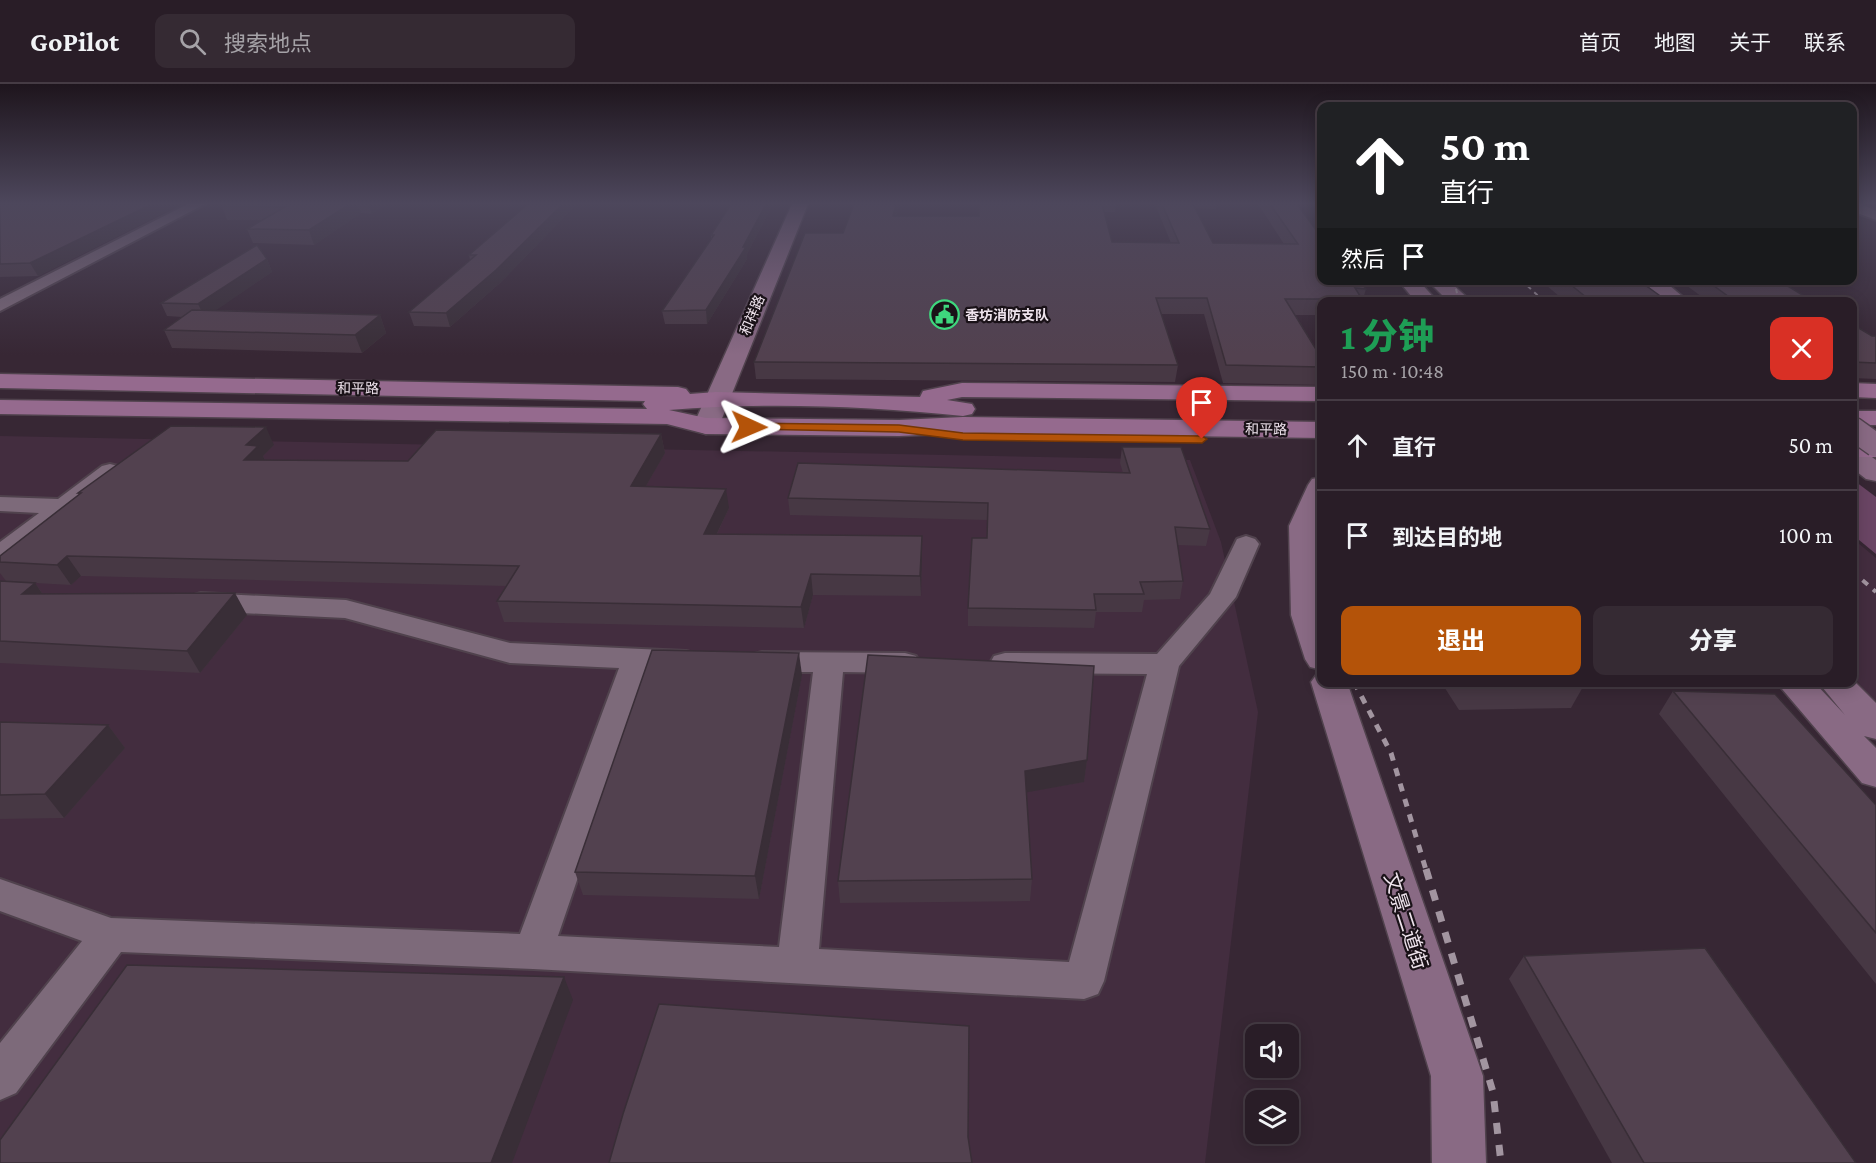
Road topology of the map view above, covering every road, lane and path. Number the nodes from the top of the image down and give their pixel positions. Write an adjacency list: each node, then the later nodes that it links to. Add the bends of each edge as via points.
1 (100, 254): 9 (street)
2 (778, 254): 15 (street, 和祥路)
3 (1412, 285): 6 (street)
4 (1442, 285): 7 (street)
5 (1644, 285): 8 (street)
6 (1423, 297)
7 (1456, 297)
8 (1669, 297)
9 (0, 306)
10 (0, 381): 15 (main road, 和平路, via 675,393)
11 (1857, 390): 12 (main road)
12 (1876, 391)
13 (0, 393): 15 (main road, 和平路, via 671,404)
14 (1317, 394): 16 (main road, via 962,390)
15 (716, 399): 16 (main road, 和平路); 25 (street, 和祥路)
16 (897, 402): 17 (main road); 21 (main road, 和平路, via 963,409)
17 (1317, 404)
18 (0, 407): 25 (main road, 和平路, via 667,417)
19 (1857, 408): 20 (main road)
20 (1876, 408)
21 (1317, 412)
22 (1857, 418): 23 (main road)
23 (1876, 418)
24 (0, 420): 25 (main road, 和平路, via 170,428 643,433)
25 (706, 426): 26 (main road, 和平路)
26 (899, 428): 27 (main road, 和平路, via 963,425); 31 (main road, via 963,436); 34 (main road, via 963,445)
27 (1317, 430)
28 (1857, 432): 32 (street, bridge)
29 (1857, 437): 30 (main road)
30 (1876, 438)
31 (1317, 441)
32 (1876, 447): 33 (main road)
33 (1857, 449)
34 (1317, 452)
35 (128, 458): 40 (street)
36 (1857, 459): 37 (street)
37 (1876, 473)
38 (1317, 497): 44 (street, via 1305,526 1307,615)
39 (0, 504): 40 (street)
40 (62, 506): 42 (street)
41 (1246, 544): 49 (street, via 1222,597)
42 (0, 554)
43 (179, 601): 45 (street, via 346,609 510,652)
44 (1317, 644)
45 (637, 660): 46 (street); 57 (street)
46 (829, 663): 47 (street); 58 (street)
47 (933, 663)
48 (980, 663): 49 (street)
49 (1165, 664): 58 (street, via 1084,981)
50 (1331, 687): 60 (street, 文景二道街, via 1457,1076)
51 (1798, 687): 54 (street)
52 (1840, 687): 53 (street)
53 (1876, 726)
54 (1876, 773)
55 (0, 895): 56 (street)
56 (111, 935): 57 (street); 59 (street)
57 (533, 952): 58 (street)
58 (797, 966)
59 (0, 1078)
60 (1460, 1163)

